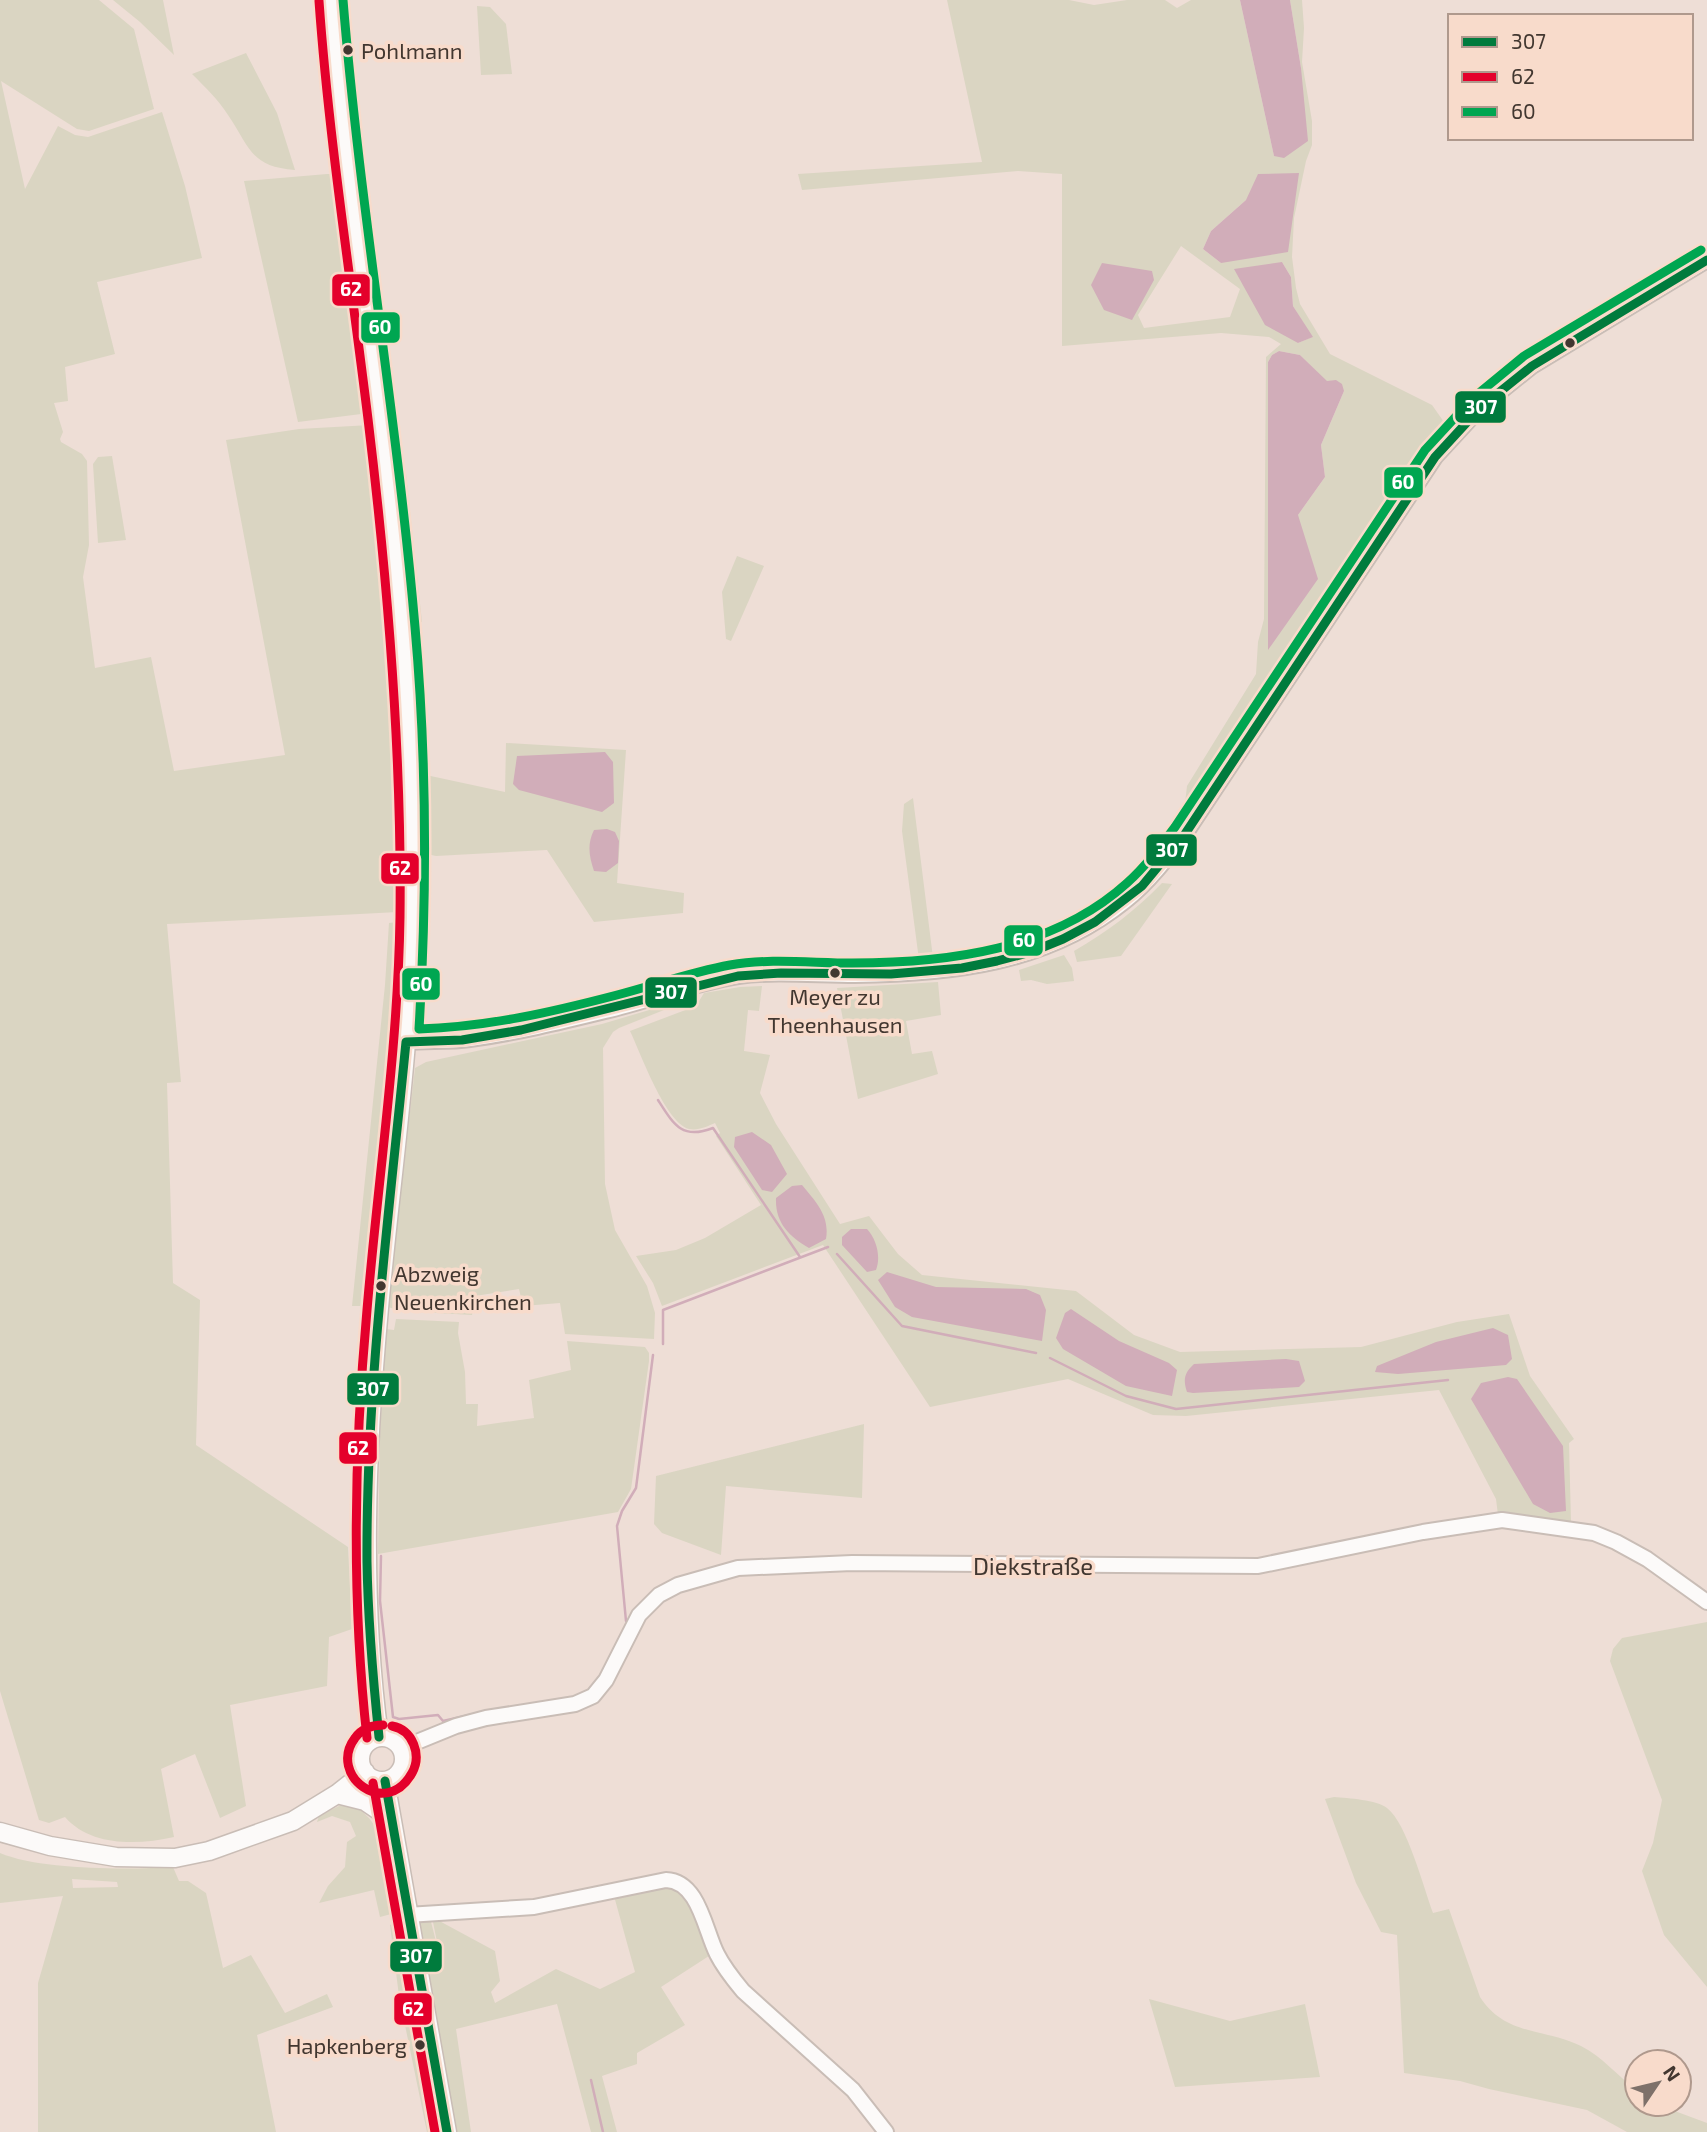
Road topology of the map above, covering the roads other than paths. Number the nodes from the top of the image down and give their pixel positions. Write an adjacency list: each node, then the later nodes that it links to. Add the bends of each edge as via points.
1 (331, 0): 3 (main road, via 346,167 403,630 412,903)
2 (1707, 260): 3 (street, via 1532,366 1459,430 1435,457 1178,843 1127,900 1091,926 1022,956 986,965 912,974 740,976 512,1032)
3 (406, 1042): 5 (main road, via 369,1456 370,1638)
4 (1707, 1602): 6 (street, Diekstraße, via 1616,1542 1578,1529 1502,1520 1258,1566 852,1563 738,1568 678,1585 651,1603 639,1615 593,1696 575,1704 456,1726)
5 (379, 1737): 6 (main road, via 392,1739); 7 (main road, via 361,1750)
6 (402, 1748): 8 (main road, via 402,1769)
7 (365, 1772): 8 (main road); 9 (main road)
8 (384, 1781): 10 (main road)
9 (337, 1794): 10 (main road, via 365,1801); 11 (main road, via 293,1821 175,1858 116,1857)
10 (390, 1818): 12 (main road)
11 (0, 1832)
12 (407, 1915): 13 (main road); 14 (street, via 534,1907 666,1880 678,1882 690,1894 716,1952 743,1991 853,2090)
13 (447, 2132)
14 (886, 2132)

